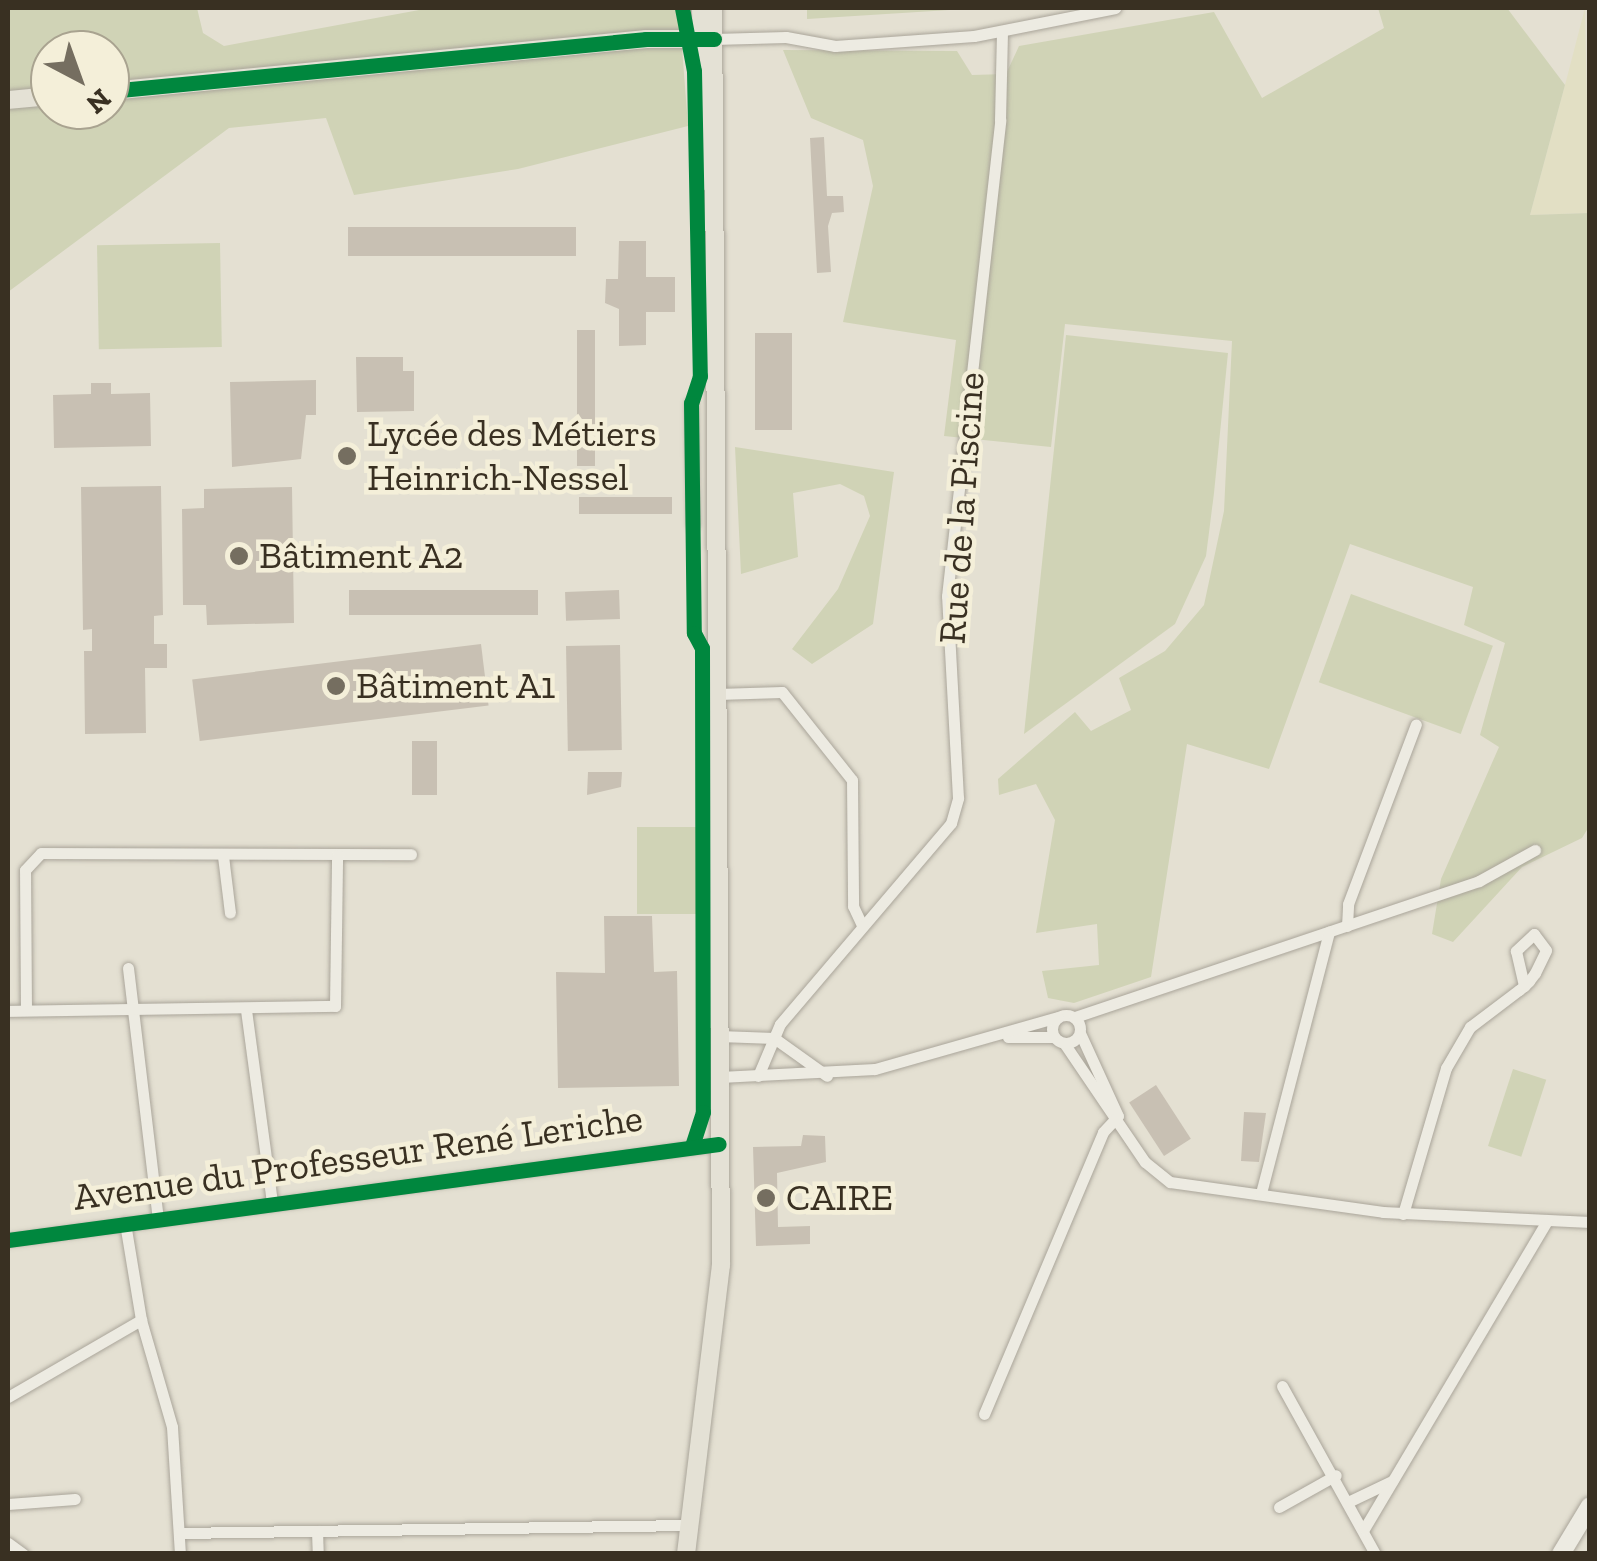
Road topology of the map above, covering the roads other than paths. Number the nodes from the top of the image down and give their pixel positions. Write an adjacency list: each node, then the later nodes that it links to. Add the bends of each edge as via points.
1 (701, 8): 5 (main road)
2 (713, 8): 5 (main road)
3 (1116, 8): 4 (street)
4 (1002, 34): 5 (street, via 835,46 786,37); 16 (street, Rue de la Piscine, via 1000,120 948,596 958,798 951,823)
5 (708, 40): 6 (main road, via 646,38); 9 (main road)
6 (130, 89)
7 (691, 403): 8 (street)
8 (693, 524)
9 (718, 694): 16 (street, via 782,692 852,780 853,906); 27 (main road)
10 (1416, 724): 17 (street, via 1348,904)
11 (1535, 850): 17 (street, via 1478,881)
12 (411, 854): 13 (street)
13 (337, 855): 14 (street); 24 (street, via 341,997 324,1011)
14 (223, 856): 15 (street); 22 (street, via 30,858)
15 (230, 913)
16 (862, 926): 28 (street, Rue de la Piscine)
17 (1347, 926): 18 (street)
18 (1329, 932): 26 (street, via 1116,1000); 36 (street)
19 (128, 968): 23 (street)
20 (1524, 986): 38 (street, via 1458,1044 1431,1106)
21 (8, 1010): 22 (street)
22 (26, 1010): 23 (street)
23 (131, 1010): 24 (street); 39 (street)
24 (246, 1010): 37 (street)
25 (1058, 1017): 26 (street); 29 (street); 30 (street)
26 (1078, 1026): 30 (street); 34 (street)
27 (719, 1036): 28 (street); 31 (main road)
28 (774, 1038): 32 (street, Rue de la Piscine); 33 (street)
29 (989, 1040): 30 (street); 33 (street)
30 (1059, 1040): 34 (street)
31 (720, 1076): 32 (street); 35 (main road)
32 (758, 1076): 33 (street)
33 (826, 1076)
34 (1121, 1122): 36 (street, via 1151,1169 1170,1182); 47 (street, via 1089,1164)
35 (719, 1144): 37 (street, Avenue du Professeur René Leriche); 55 (main road, via 721,1272)
36 (1261, 1192): 38 (street)
37 (272, 1203): 39 (street, Avenue du Professeur René Leriche)
38 (1402, 1214): 40 (street)
39 (158, 1218): 42 (street, Avenue du Professeur René Leriche)
40 (1546, 1220): 41 (street); 49 (street)
41 (1590, 1222)
42 (125, 1223): 43 (street, Avenue du Professeur René Leriche); 44 (street)
43 (8, 1240)
44 (141, 1320): 46 (street); 58 (street, via 170,1411)
45 (1282, 1386): 48 (street)
46 (8, 1397)
47 (984, 1414)
48 (1336, 1475): 51 (street); 54 (street)
49 (1392, 1481): 51 (street); 57 (street)
50 (75, 1498): 52 (street)
51 (1350, 1501): 57 (street)
52 (8, 1504)
53 (1590, 1506): 65 (street)
54 (1279, 1507)
55 (690, 1525): 56 (street); 63 (main road)
56 (317, 1530): 58 (street); 62 (street)
57 (1364, 1530): 64 (street)
58 (178, 1533): 61 (street)
59 (10, 1542): 60 (street)
60 (23, 1554)
61 (180, 1554)
62 (318, 1554)
63 (686, 1554)
64 (1375, 1554)
65 (1562, 1554)

